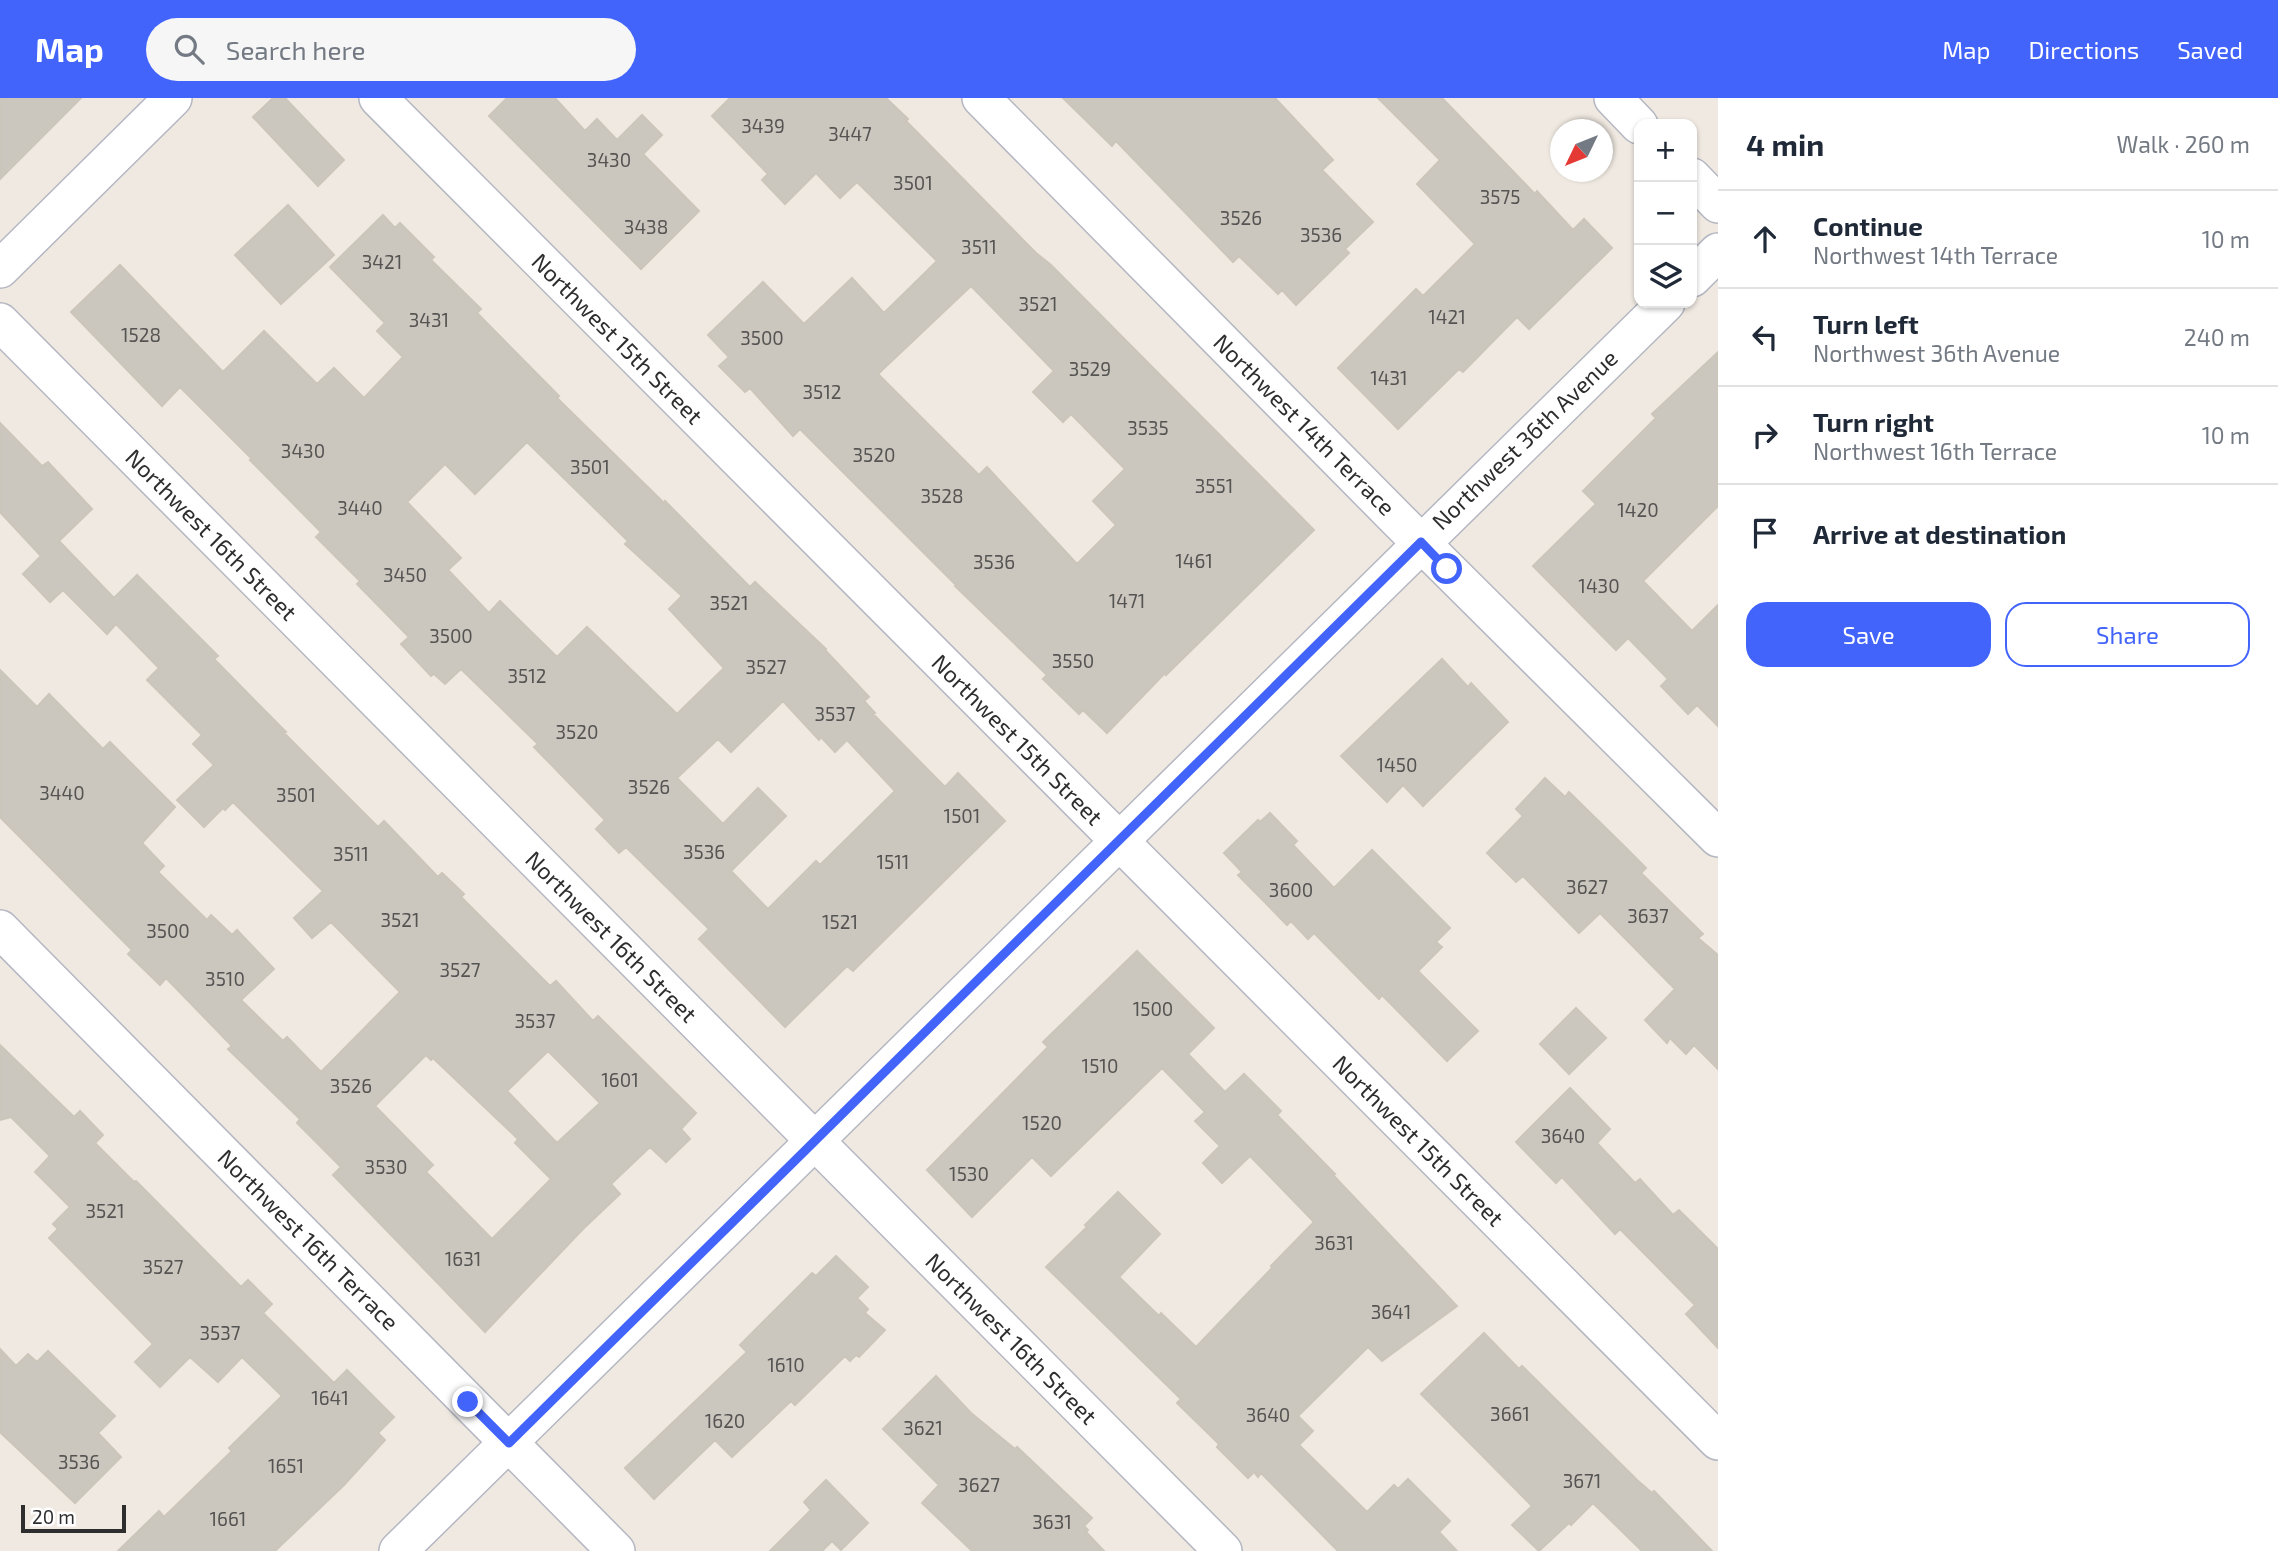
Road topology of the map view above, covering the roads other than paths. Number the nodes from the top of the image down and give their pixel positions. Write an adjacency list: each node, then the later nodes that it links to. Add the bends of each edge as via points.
1 (173, 98): 9 (street)
2 (378, 98): 15 (street, Northwest 15th Street)
3 (981, 98): 13 (street, Northwest 14th Terrace)
4 (1613, 98): 5 (street)
5 (1634, 120)
6 (1697, 182): 7 (street)
7 (1718, 204)
8 (1718, 252): 10 (street)
9 (0, 269)
10 (1697, 273)
11 (1661, 308): 13 (street, Northwest 36th Avenue)
12 (0, 322): 17 (street, Northwest 16th Street)
13 (1421, 542): 14 (street, Northwest 14th Terrace); 15 (street, Northwest 36th Avenue)
14 (1718, 838)
15 (1117, 841): 17 (street, Northwest 36th Avenue); 18 (street, Northwest 15th Street)
16 (0, 929): 19 (street, Northwest 16th Terrace)
17 (813, 1141): 19 (street, Northwest 36th Avenue); 22 (street, Northwest 16th Street)
18 (1718, 1441)
19 (509, 1443): 20 (street, Northwest 36th Avenue); 21 (street, Northwest 16th Terrace)
20 (398, 1551)
21 (616, 1551)
22 (1223, 1551)

